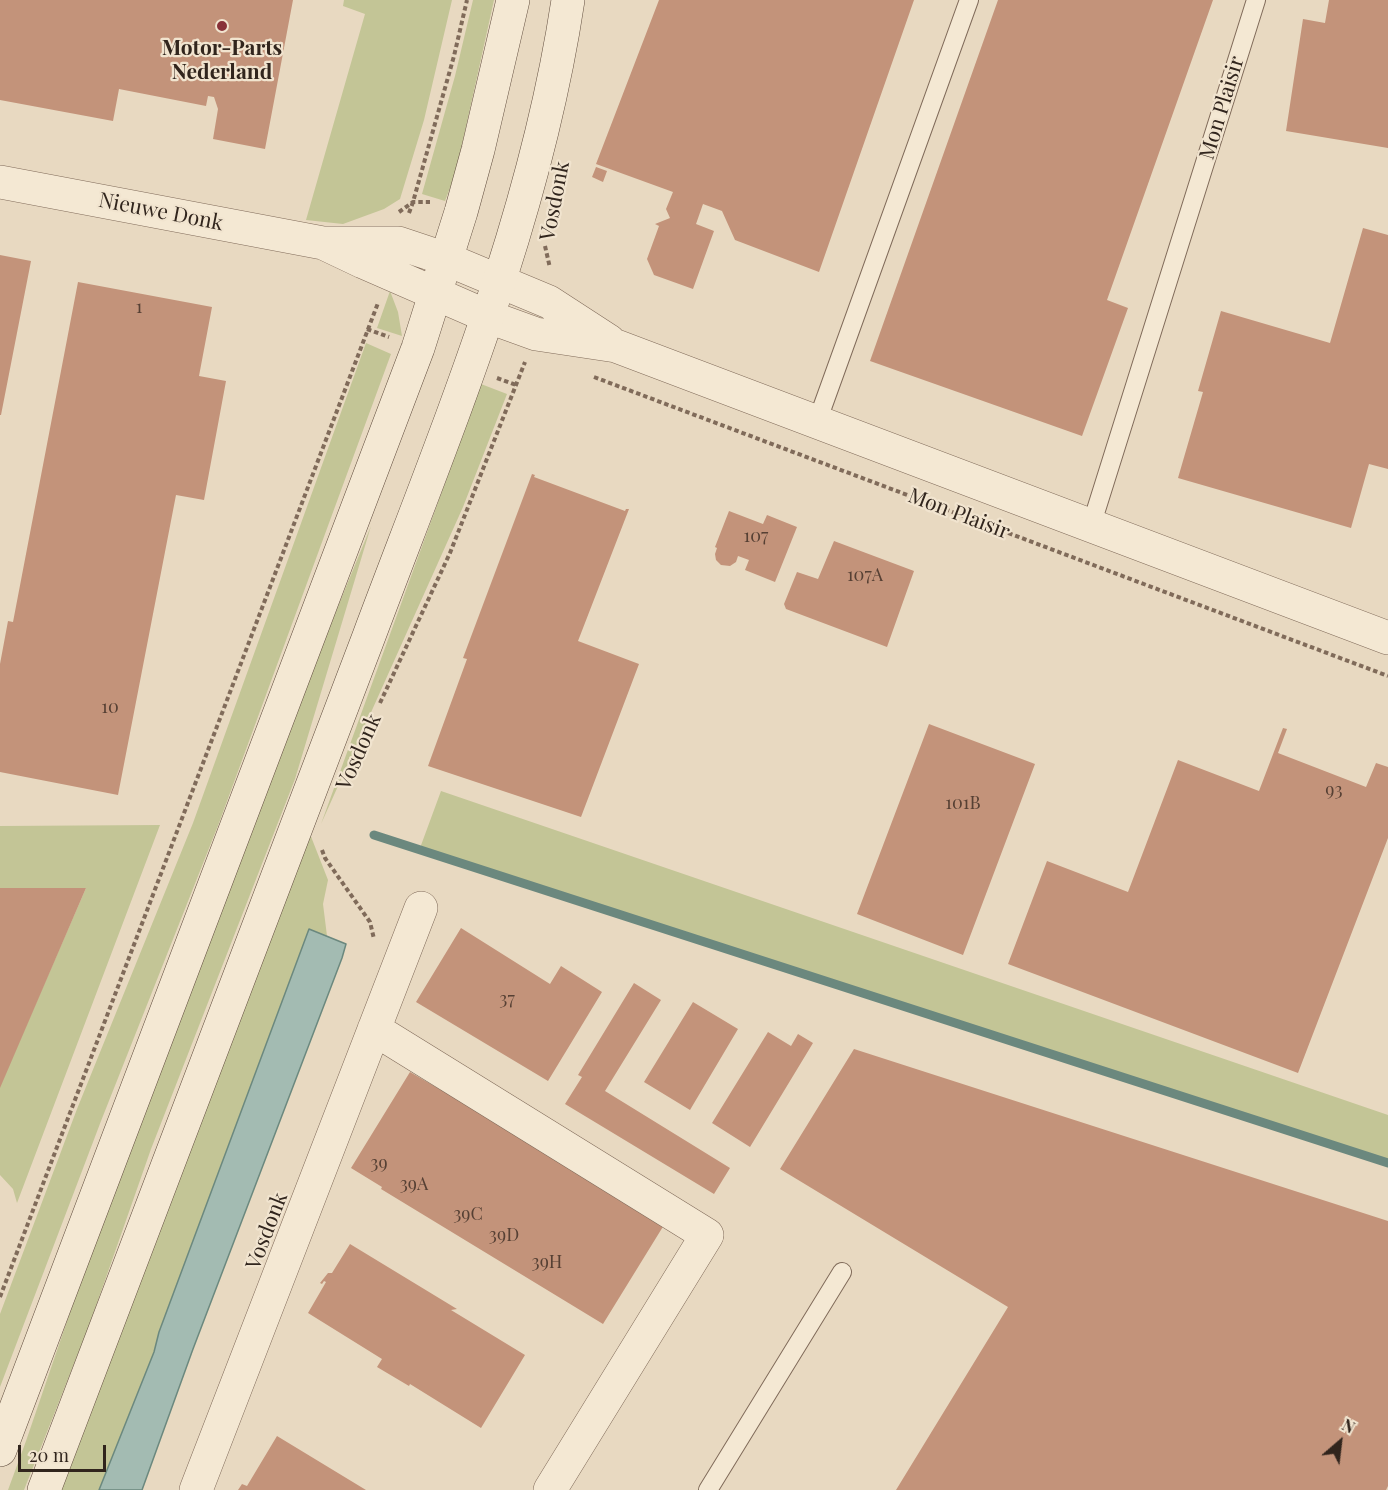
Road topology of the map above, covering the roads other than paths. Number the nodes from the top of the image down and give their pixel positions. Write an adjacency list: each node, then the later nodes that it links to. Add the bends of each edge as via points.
1 (513, 0): 7 (main road, via 478,150)
2 (568, 0): 8 (main road, Vosdonk, via 552,91)
3 (969, 0): 12 (lane)
4 (1256, 0): 13 (lane, Mon Plaisir)
5 (0, 182): 6 (main road, Nieuwe Donk)
6 (393, 258): 7 (main road, Nieuwe Donk); 9 (main road, Nieuwe Donk)
7 (446, 259): 8 (main road, Nieuwe Donk); 9 (main road)
8 (500, 280): 10 (main road, Vosdonk); 11 (main road, Mon Plaisir, via 549,302)
9 (436, 294): 10 (main road, Nieuwe Donk); 18 (main road)
10 (489, 317): 11 (main road, Mon Plaisir, via 536,334); 19 (main road, Vosdonk)
11 (616, 346): 12 (main road, Mon Plaisir)
12 (817, 422): 13 (main road, Mon Plaisir)
13 (1090, 526): 14 (main road, Mon Plaisir)
14 (1388, 638)
15 (421, 908): 16 (main road, Vosdonk)
16 (374, 1029): 20 (main road, Vosdonk); 21 (main road, via 707,1235)
17 (842, 1272): 22 (lane)
18 (0, 1450)
19 (44, 1490)
20 (196, 1490)
21 (550, 1490)
22 (708, 1490)

